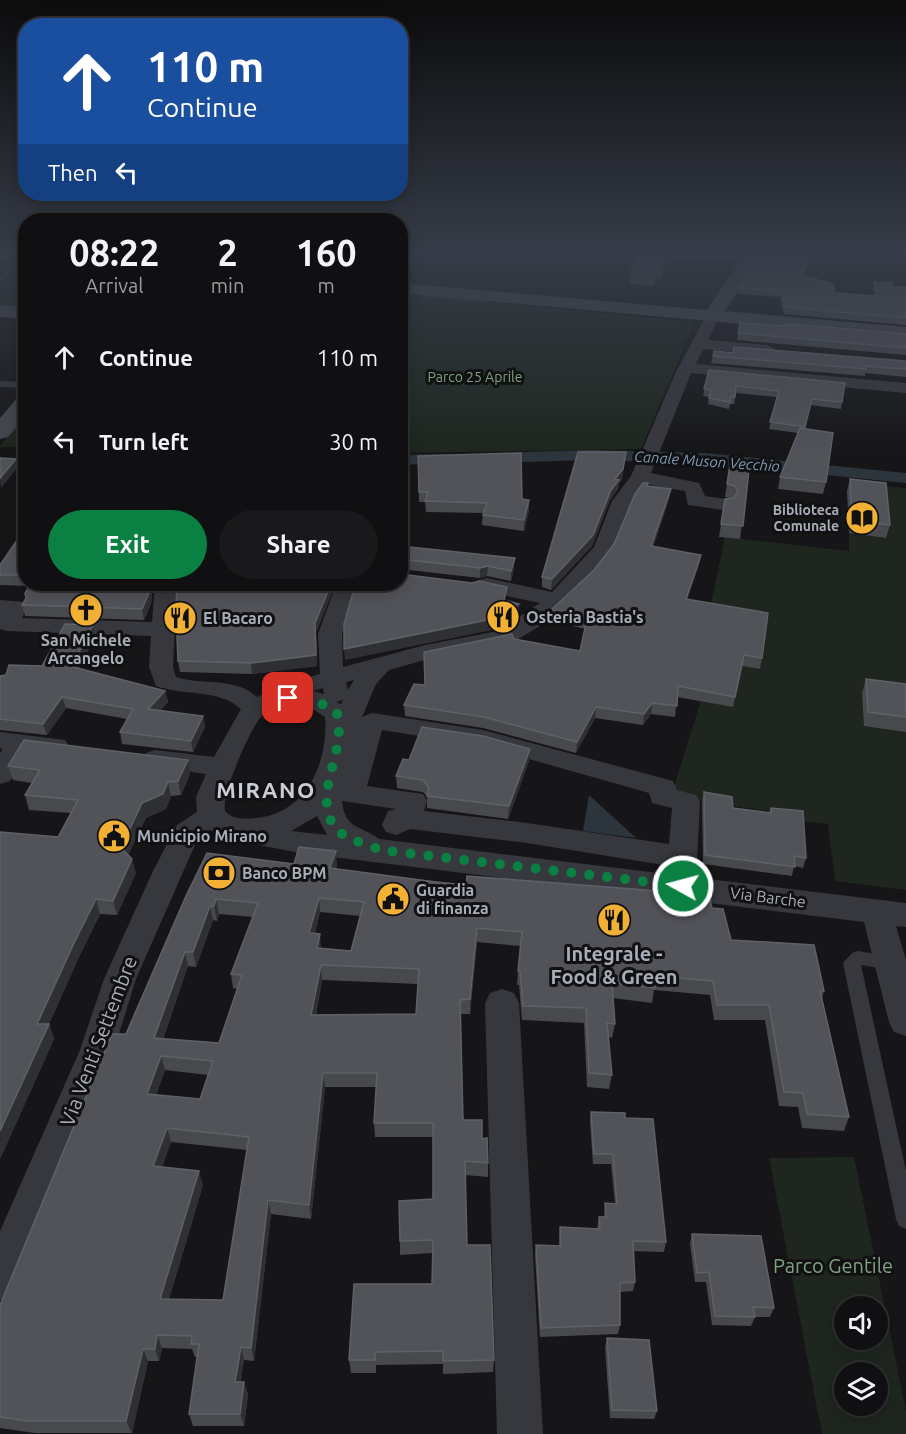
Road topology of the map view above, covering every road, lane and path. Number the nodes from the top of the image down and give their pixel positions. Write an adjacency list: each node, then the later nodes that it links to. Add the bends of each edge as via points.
1 (711, 319): 4 (street)
2 (735, 319): 3 (main road)
3 (906, 333)
4 (697, 344): 5 (street); 6 (street)
5 (778, 351)
6 (686, 368): 9 (street); 12 (street)
7 (0, 384): 8 (lane)
8 (18, 385)
9 (906, 388)
10 (18, 411): 11 (main road)
11 (0, 432)
12 (646, 462): 13 (street, via 692,487 695,501); 17 (street, via 622,501 604,548)
13 (724, 504)
14 (487, 585): 17 (street)
15 (166, 591): 19 (street)
16 (344, 591): 21 (street, via 330,634)
17 (557, 600): 20 (street, via 505,637 425,652)
18 (0, 607): 19 (street, via 16,607 7,624)
19 (163, 629): 22 (street, via 161,667 165,681 235,691)
20 (379, 667): 21 (street); 27 (street, via 361,685)
21 (335, 679): 22 (street, via 297,688); 23 (street)
22 (262, 703): 23 (street, via 314,699); 28 (street, via 249,713)
23 (337, 713): 27 (street)
24 (10, 741): 25 (street); 29 (street)
25 (83, 749)
26 (127, 755): 28 (street)
27 (342, 763): 27 (street, via 351,794 413,801 402,822 527,833 682,859 686,802 662,796 663,788 551,754 409,724 372,721); 31 (street, via 298,817 286,824); 32 (street, Via Barche, via 327,806 334,825 346,836)
28 (224, 767): 30 (street, via 209,803)
29 (0, 775)
30 (213, 815): 31 (street); 39 (street, Via Venti Settembre, via 187,832 168,871 120,979 97,1050)
31 (246, 831): 32 (street, Via Barche, via 273,840)
32 (380, 850): 33 (street, Via Barche)
33 (891, 913): 34 (street)
34 (891, 963): 36 (street); 37 (lane, via 858,958 852,963)
35 (502, 1003): 40 (street)
36 (906, 1022)
37 (900, 1160): 38 (lane)
38 (906, 1219)
39 (0, 1279)
40 (520, 1434)

